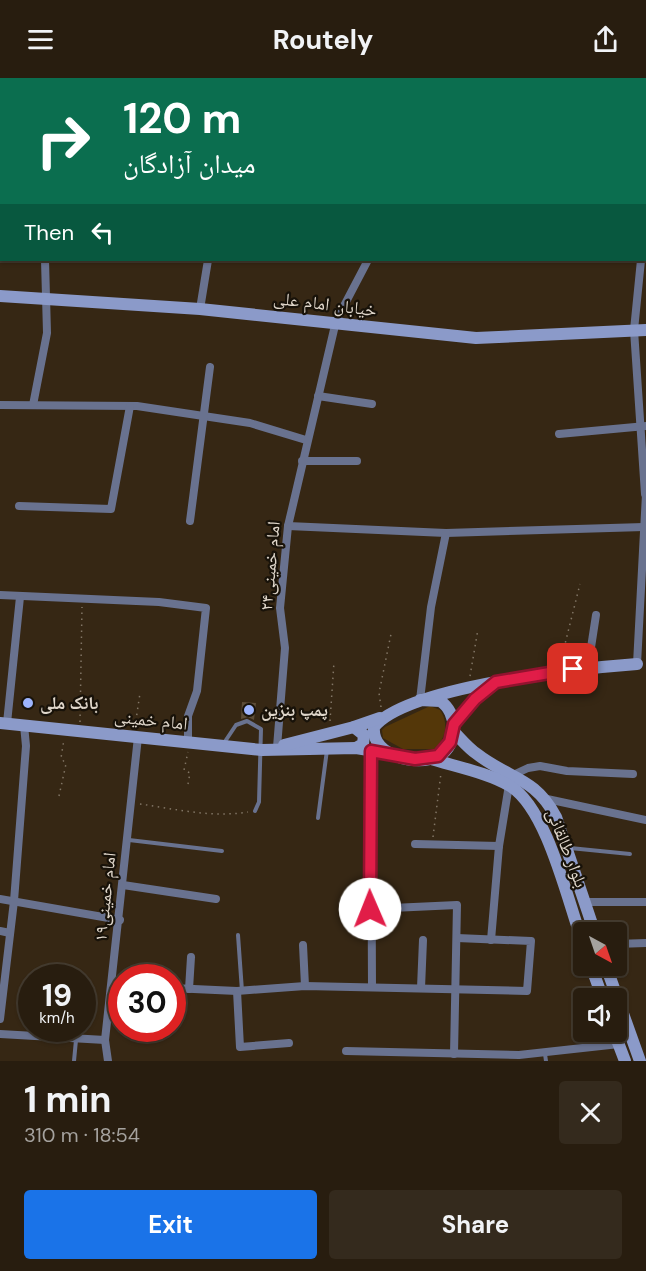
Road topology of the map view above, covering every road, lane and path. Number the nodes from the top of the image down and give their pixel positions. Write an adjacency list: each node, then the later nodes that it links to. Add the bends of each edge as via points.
1 (45, 261): 6 (street)
2 (208, 261): 7 (street)
3 (367, 261): 8 (street, امام خمینی۲۴)
4 (641, 261): 9 (street)
5 (0, 296): 6 (main road, خیابان امام علی)
6 (47, 299): 7 (main road, خیابان امام علی); 14 (street, via 48,333)
7 (200, 309): 8 (main road, خیابان امام علی)
8 (336, 321): 9 (main road, خیابان امام علی, via 476,338); 11 (street, امام خمینی۲۴)
9 (642, 328): 17 (street)
10 (210, 367): 16 (street)
11 (318, 396): 12 (street); 19 (street, امام خمینی۲۴)
12 (372, 404)
13 (0, 405): 14 (street)
14 (33, 405): 15 (street)
15 (130, 406): 16 (street); 23 (street, via 111,509)
16 (204, 417): 19 (street, via 250,423); 24 (street)
17 (643, 427): 18 (street); 22 (street)
18 (559, 434)
19 (306, 440): 20 (street, امام خمینی۲۴)
20 (302, 461): 21 (street); 25 (street, امام خمینی۲۴)
21 (357, 461)
22 (646, 494): 26 (street)
23 (19, 506)
24 (190, 521)
25 (288, 526): 27 (street); 54 (street, امام خمینی۲۴, via 280,609 285,648)
26 (644, 527): 27 (street); 36 (street)
27 (446, 533): 42 (street, via 431,607)
28 (579, 584): 38 (path)
29 (0, 596): 30 (street)
30 (20, 597): 31 (street); 44 (street)
31 (82, 599): 49 (path, via 78,712); 52 (street, via 206,608 197,691 188,716)
32 (596, 615): 37 (street)
33 (478, 629): 40 (path)
34 (391, 634): 43 (path, via 380,693)
35 (334, 662): 50 (path)
36 (643, 664): 37 (main road)
37 (588, 667): 38 (main road)
38 (559, 670): 39 (main road)
39 (496, 682): 40 (main road); 47 (main road, via 475,699)
40 (469, 689): 42 (main road)
41 (141, 693): 51 (path)
42 (420, 700): 43 (main road); 47 (main road, via 446,704)
43 (385, 716): 46 (main road, امام خمینی); 59 (main road, via 374,727 373,735)
44 (4, 723): 45 (main road, امام خمینی)
45 (24, 725): 48 (main road, امام خمینی); 81 (street, via 26,746)
46 (354, 728): 50 (main road, امام خمینی); 55 (main road, via 364,735 363,744)
47 (454, 728): 60 (main road, via 446,750); 63 (main road, بلوار طالقانی, via 477,754)
48 (65, 729): 49 (main road, امام خمینی); 65 (path, via 61,758 66,764)
49 (82, 731): 51 (main road, امام خمینی)
50 (329, 734): 54 (main road, امام خمینی)
51 (136, 737): 52 (main road, امام خمینی); 67 (street, امام خمینی۱۹)
52 (190, 743): 53 (main road, امام خمینی); 64 (path, via 184,770 190,773)
53 (222, 746): 57 (main road, امام خمینی); 57 (lane, via 236,725 247,721 261,729)
54 (277, 747): 57 (main road, امام خمینی)
55 (356, 748): 56 (main road, امام خمینی); 58 (main road, امام خمینی)
56 (327, 749): 57 (main road, امام خمینی); 69 (lane)
57 (262, 750): 68 (lane)
58 (371, 751): 59 (main road, امام خمینی); 84 (street)
59 (389, 753): 60 (main road)
60 (427, 758): 61 (main road, بلوار طالقانی)
61 (443, 763): 63 (main road, بلوار طالقانی); 73 (path)
62 (633, 774): 63 (street, via 540,766 528,768)
63 (511, 780): 66 (main road, بلوار طالقانی, via 525,781); 74 (street); 86 (main road, بلوار طالقانی, via 537,815)
64 (188, 784)
65 (59, 796)
66 (547, 799): 70 (street); 75 (main road, بلوار طالقانی)
67 (132, 803): 68 (path, via 223,814); 71 (street, امام خمینی۱۹)
68 (255, 811)
69 (318, 818)
70 (646, 820)
71 (128, 840): 76 (lane); 78 (street, امام خمینی۱۹)
72 (415, 844): 73 (street)
73 (433, 844): 74 (street)
74 (499, 846): 93 (street)
75 (567, 848): 77 (lane); 82 (main road, بلوار طالقانی)
76 (222, 850)
77 (630, 854)
78 (123, 885): 80 (street); 85 (street, امام خمینی۱۹)
79 (0, 899): 81 (street)
80 (216, 899)
81 (14, 901): 85 (street); 89 (street)
82 (584, 902): 83 (street); 87 (main road, بلوار طالقانی)
83 (646, 902)
84 (370, 909): 91 (street, via 457,906); 101 (street)
85 (120, 920): 98 (street, امام خمینی۱۹)
86 (576, 922)
87 (591, 922)
88 (0, 932): 89 (street)
89 (10, 933): 107 (street)
90 (238, 936): 106 (lane)
91 (457, 938): 93 (street); 105 (street)
92 (423, 940): 102 (street)
93 (491, 940): 105 (street, via 531,941 527,991)
94 (646, 943): 95 (street)
95 (627, 944)
96 (303, 945): 100 (street)
97 (191, 957): 104 (street)
98 (118, 964)
99 (610, 976): 116 (main road)
100 (305, 986): 101 (street); 106 (street)
101 (372, 987): 102 (street)
102 (421, 988): 105 (street)
103 (186, 989): 104 (street)
104 (189, 989): 106 (street)
105 (457, 989): 119 (street)
106 (239, 991): 117 (street, via 240,1047)
107 (0, 1019)
108 (108, 1026): 112 (street, امام خمینی۱۹)
109 (0, 1034): 110 (street)
110 (18, 1035)
111 (96, 1040): 112 (street)
112 (105, 1040): 123 (street, امام خمینی۱۹)
113 (76, 1042): 122 (lane)
114 (602, 1042): 121 (street)
115 (618, 1042): 124 (main road)
116 (640, 1042): 125 (main road)
117 (289, 1043)
118 (346, 1051): 120 (street)
119 (454, 1054): 120 (street); 121 (street)
120 (392, 1057)
121 (545, 1058)
122 (74, 1061)
123 (108, 1061)
124 (625, 1061)
125 (640, 1061)

